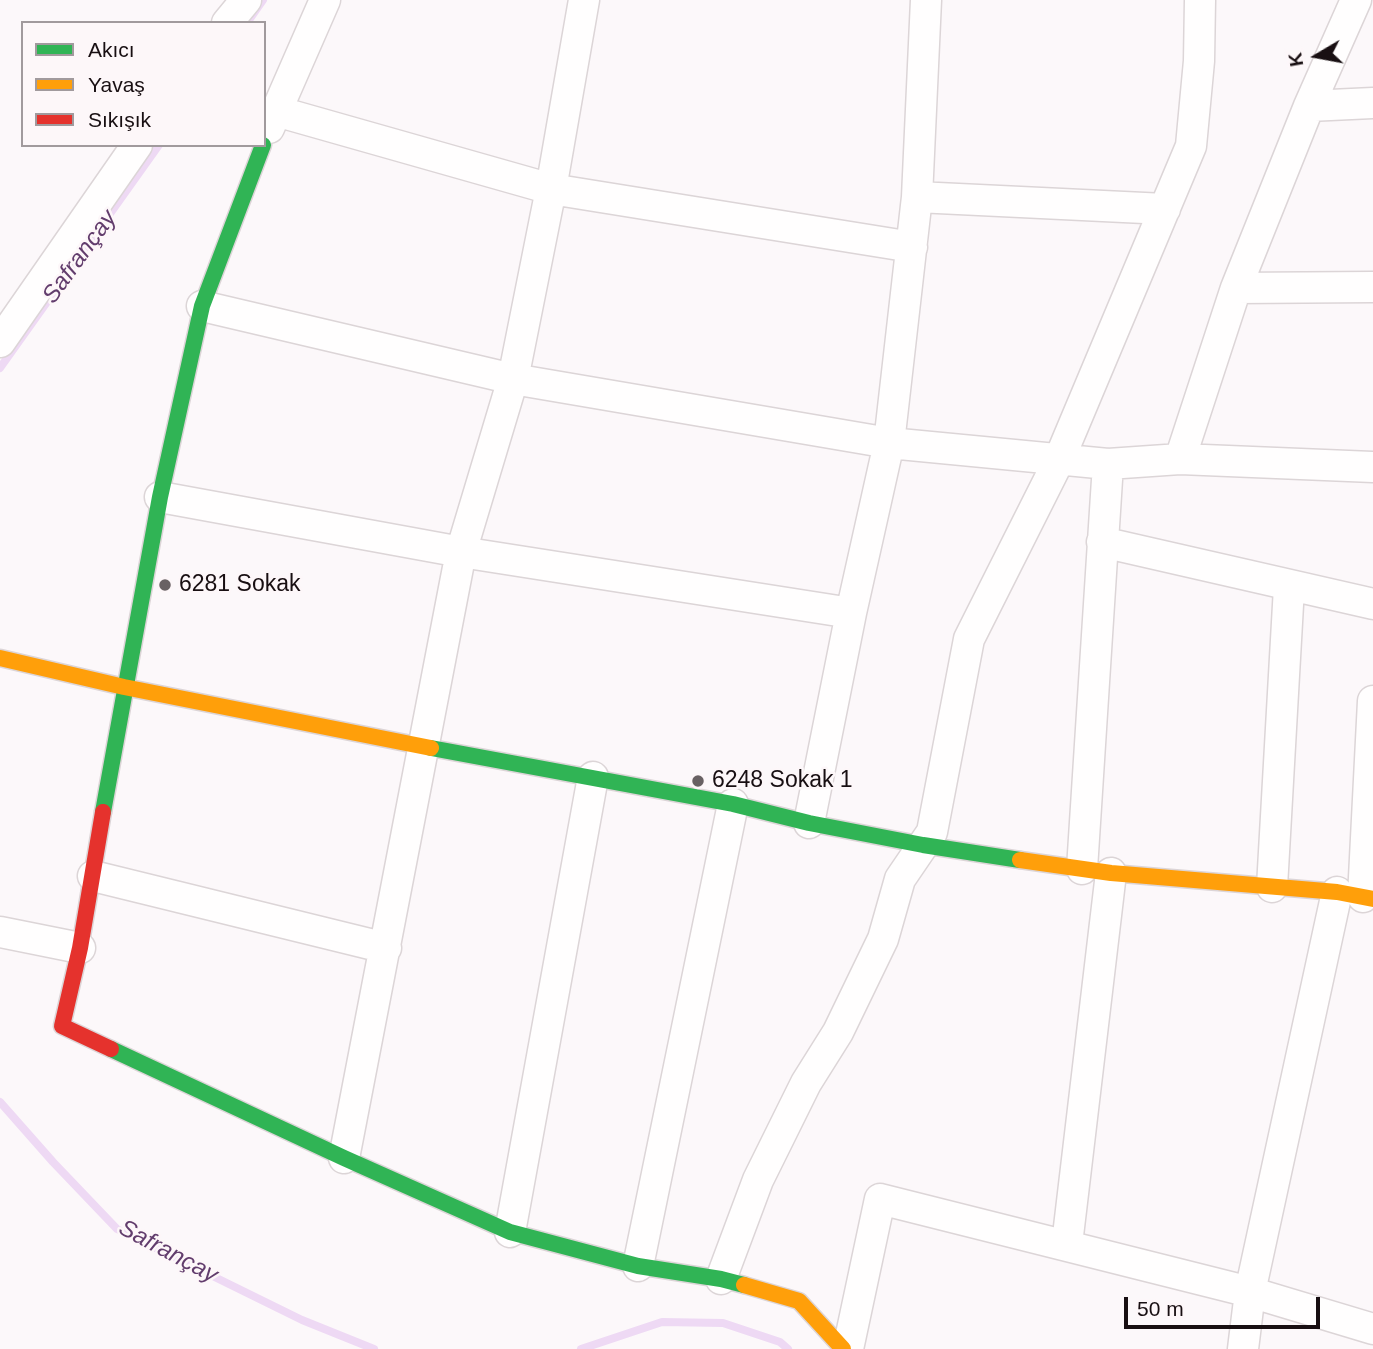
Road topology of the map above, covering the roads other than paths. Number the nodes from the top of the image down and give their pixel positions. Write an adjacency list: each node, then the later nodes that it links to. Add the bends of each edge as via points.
1 (246, 0): 7 (street)
2 (325, 0): 10 (street)
3 (584, 0): 14 (street)
4 (926, 0): 15 (street)
5 (1199, 0): 16 (street, via 1191,146)
6 (1356, 0): 9 (street)
7 (229, 21)
8 (1373, 103): 9 (street)
9 (1309, 106): 19 (street)
10 (276, 111): 11 (street); 14 (street)
11 (266, 138)
12 (136, 147): 21 (street)
13 (262, 147): 20 (street)
14 (551, 189): 17 (street); 22 (street)
15 (917, 197): 16 (street); 17 (street)
16 (1165, 209): 25 (street)
17 (912, 247): 23 (street)
18 (1373, 287): 19 (street)
19 (1236, 288): 24 (street)
20 (202, 306): 22 (street); 28 (street)
21 (0, 342)
22 (513, 379): 23 (street); 30 (street)
23 (888, 443): 25 (street); 33 (street)
24 (1181, 459): 26 (street); 27 (street)
25 (1059, 460): 26 (street); 41 (street, via 969,639 932,832)
26 (1108, 464): 29 (street)
27 (1373, 467)
28 (160, 497): 30 (street); 35 (street)
29 (1102, 542): 31 (street); 42 (street)
30 (461, 552): 33 (street); 37 (street)
31 (1289, 587): 32 (street); 44 (street)
32 (1373, 604)
33 (851, 613): 40 (street)
34 (0, 658): 35 (street)
35 (124, 687): 37 (street); 43 (street)
36 (1373, 701): 45 (street)
37 (423, 747): 38 (street); 48 (street)
38 (593, 777): 39 (street); 50 (street)
39 (733, 804): 40 (street); 52 (street)
40 (809, 823): 41 (street)
41 (923, 845): 42 (street); 53 (street, via 900,879 883,939 844,1020 806,1083 758,1180)
42 (1096, 871): 44 (street); 51 (street)
43 (93, 876): 47 (street); 48 (street)
44 (1272, 887): 45 (street)
45 (1358, 896): 54 (street)
46 (0, 932): 47 (street)
47 (80, 948): 49 (street, via 62,1027)
48 (386, 948): 49 (street)
49 (344, 1158): 50 (street)
50 (510, 1232): 52 (street)
51 (1067, 1244): 54 (street); 56 (street, via 880,1199)
52 (638, 1266): 53 (street)
53 (721, 1279): 56 (street, via 799,1301)
54 (1250, 1292): 55 (street); 57 (street)
55 (1373, 1329)
56 (845, 1349)
57 (1243, 1349)

